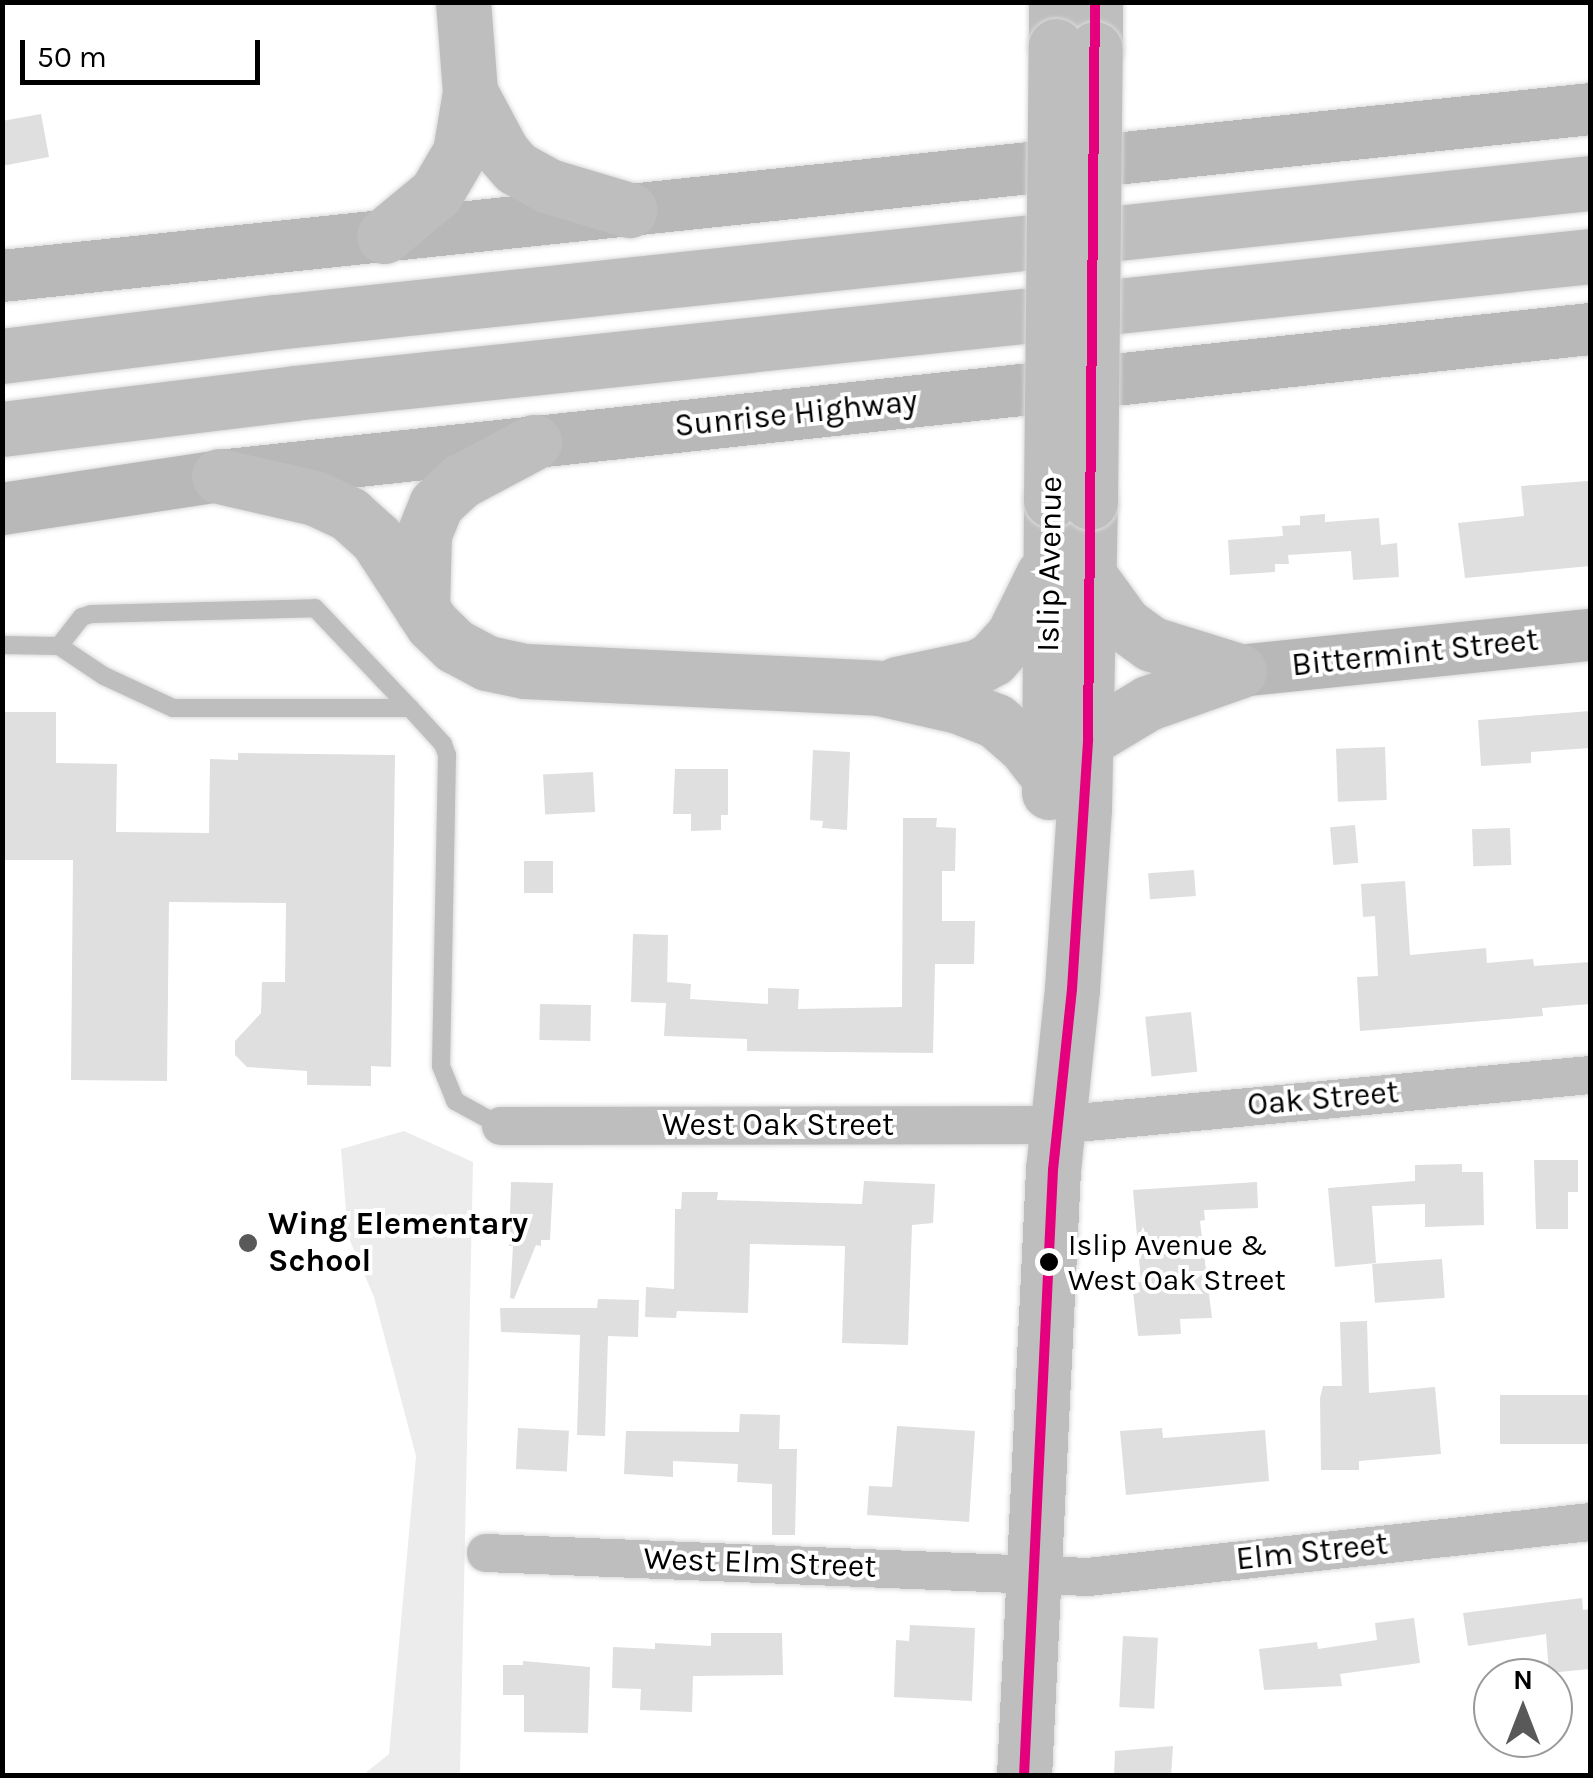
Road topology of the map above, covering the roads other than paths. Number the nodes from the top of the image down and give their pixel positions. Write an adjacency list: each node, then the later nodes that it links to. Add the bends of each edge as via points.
1 (463, 2): 3 (main road)
2 (1075, 25): 16 (main road, Islip Avenue, bridge)
3 (470, 92): 6 (main road, via 516,168 549,186); 7 (main road, via 455,166 436,193)
4 (1590, 109): 6 (main road)
5 (1590, 184): 11 (main road)
6 (629, 210): 7 (main road)
7 (384, 236): 9 (main road)
8 (1590, 256): 12 (main road, via 313,390)
9 (2, 276)
10 (1590, 330): 13 (main road, Sunrise Highway)
11 (2, 356)
12 (2, 429)
13 (534, 442): 14 (main road, Sunrise Highway); 17 (main road, via 461,481 436,504 424,534)
14 (219, 476): 15 (main road, Sunrise Highway); 17 (main road, via 315,498 349,514 376,538)
15 (2, 508)
16 (1070, 569): 21 (main road, via 1152,644); 22 (main road, via 992,659); 24 (main road, Islip Avenue); 25 (main road, Islip Avenue)
17 (422, 609): 22 (main road, via 456,646 506,668)
18 (1590, 635): 21 (main road, Bittermint Street)
19 (2, 646): 20 (lane)
20 (59, 646): 23 (lane, via 173,708); 23 (lane, via 91,614 315,608)
21 (1238, 671): 24 (main road, via 1148,703)
22 (879, 688): 25 (main road, via 996,721)
23 (410, 708): 28 (lane, via 446,755 441,1066 456,1100)
24 (1088, 740): 27 (main road, Islip Avenue)
25 (1049, 777): 27 (main road, Islip Avenue, via 1047,991)
26 (1590, 1074): 27 (street, Oak Street)
27 (1056, 1124): 28 (street, West Oak Street); 31 (main road, Islip Avenue)
28 (500, 1126)
29 (1590, 1522): 31 (street, Elm Street, via 1088,1577)
30 (486, 1553): 31 (street, West Elm Street)
31 (1034, 1574): 32 (main road, Islip Avenue)
32 (1024, 1776)

